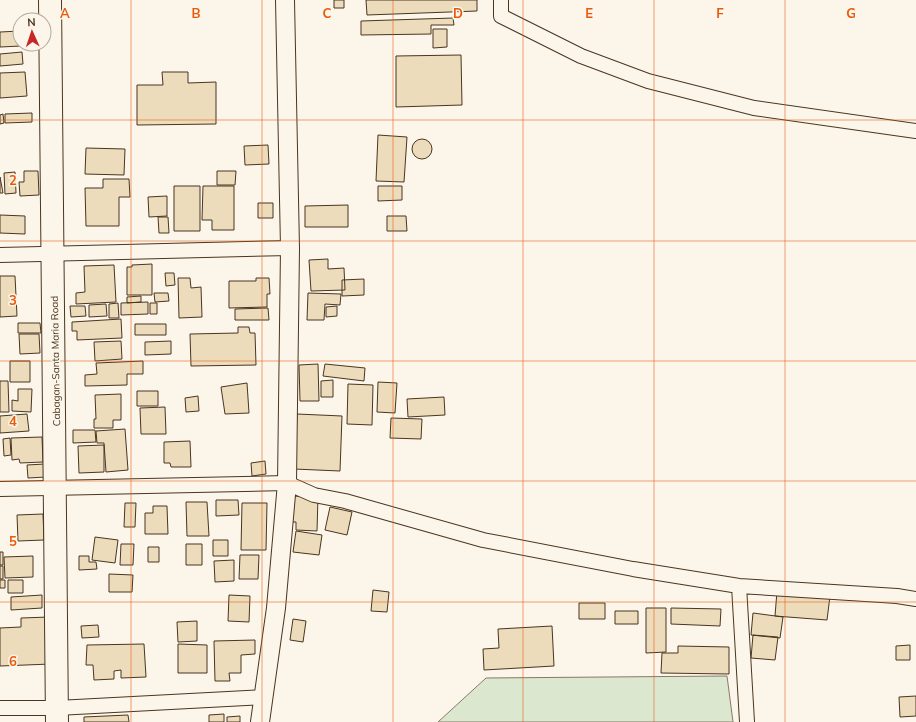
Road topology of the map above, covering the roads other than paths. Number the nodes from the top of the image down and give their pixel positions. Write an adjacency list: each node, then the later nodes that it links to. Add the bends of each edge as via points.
1 (50, 0): 6 (main road, Cabagan-Santa Maria Road)
2 (285, 0): 5 (street)
3 (501, 0): 4 (street, via 501,16 581,56 648,81 754,108)
4 (916, 131)
5 (290, 248): 6 (street); 8 (street)
6 (54, 253): 7 (street); 9 (main road, Cabagan-Santa Maria Road)
7 (0, 256)
8 (288, 483): 9 (street); 11 (street, via 314,495 345,501 483,540 633,569); 13 (street, via 276,608)
9 (56, 488): 10 (street); 15 (main road, Cabagan-Santa Maria Road)
10 (0, 489)
11 (739, 586): 12 (street); 17 (street)
12 (916, 599)
13 (264, 697): 15 (street); 16 (street)
14 (0, 708): 15 (street)
15 (57, 715)
16 (260, 722)
17 (747, 722)

